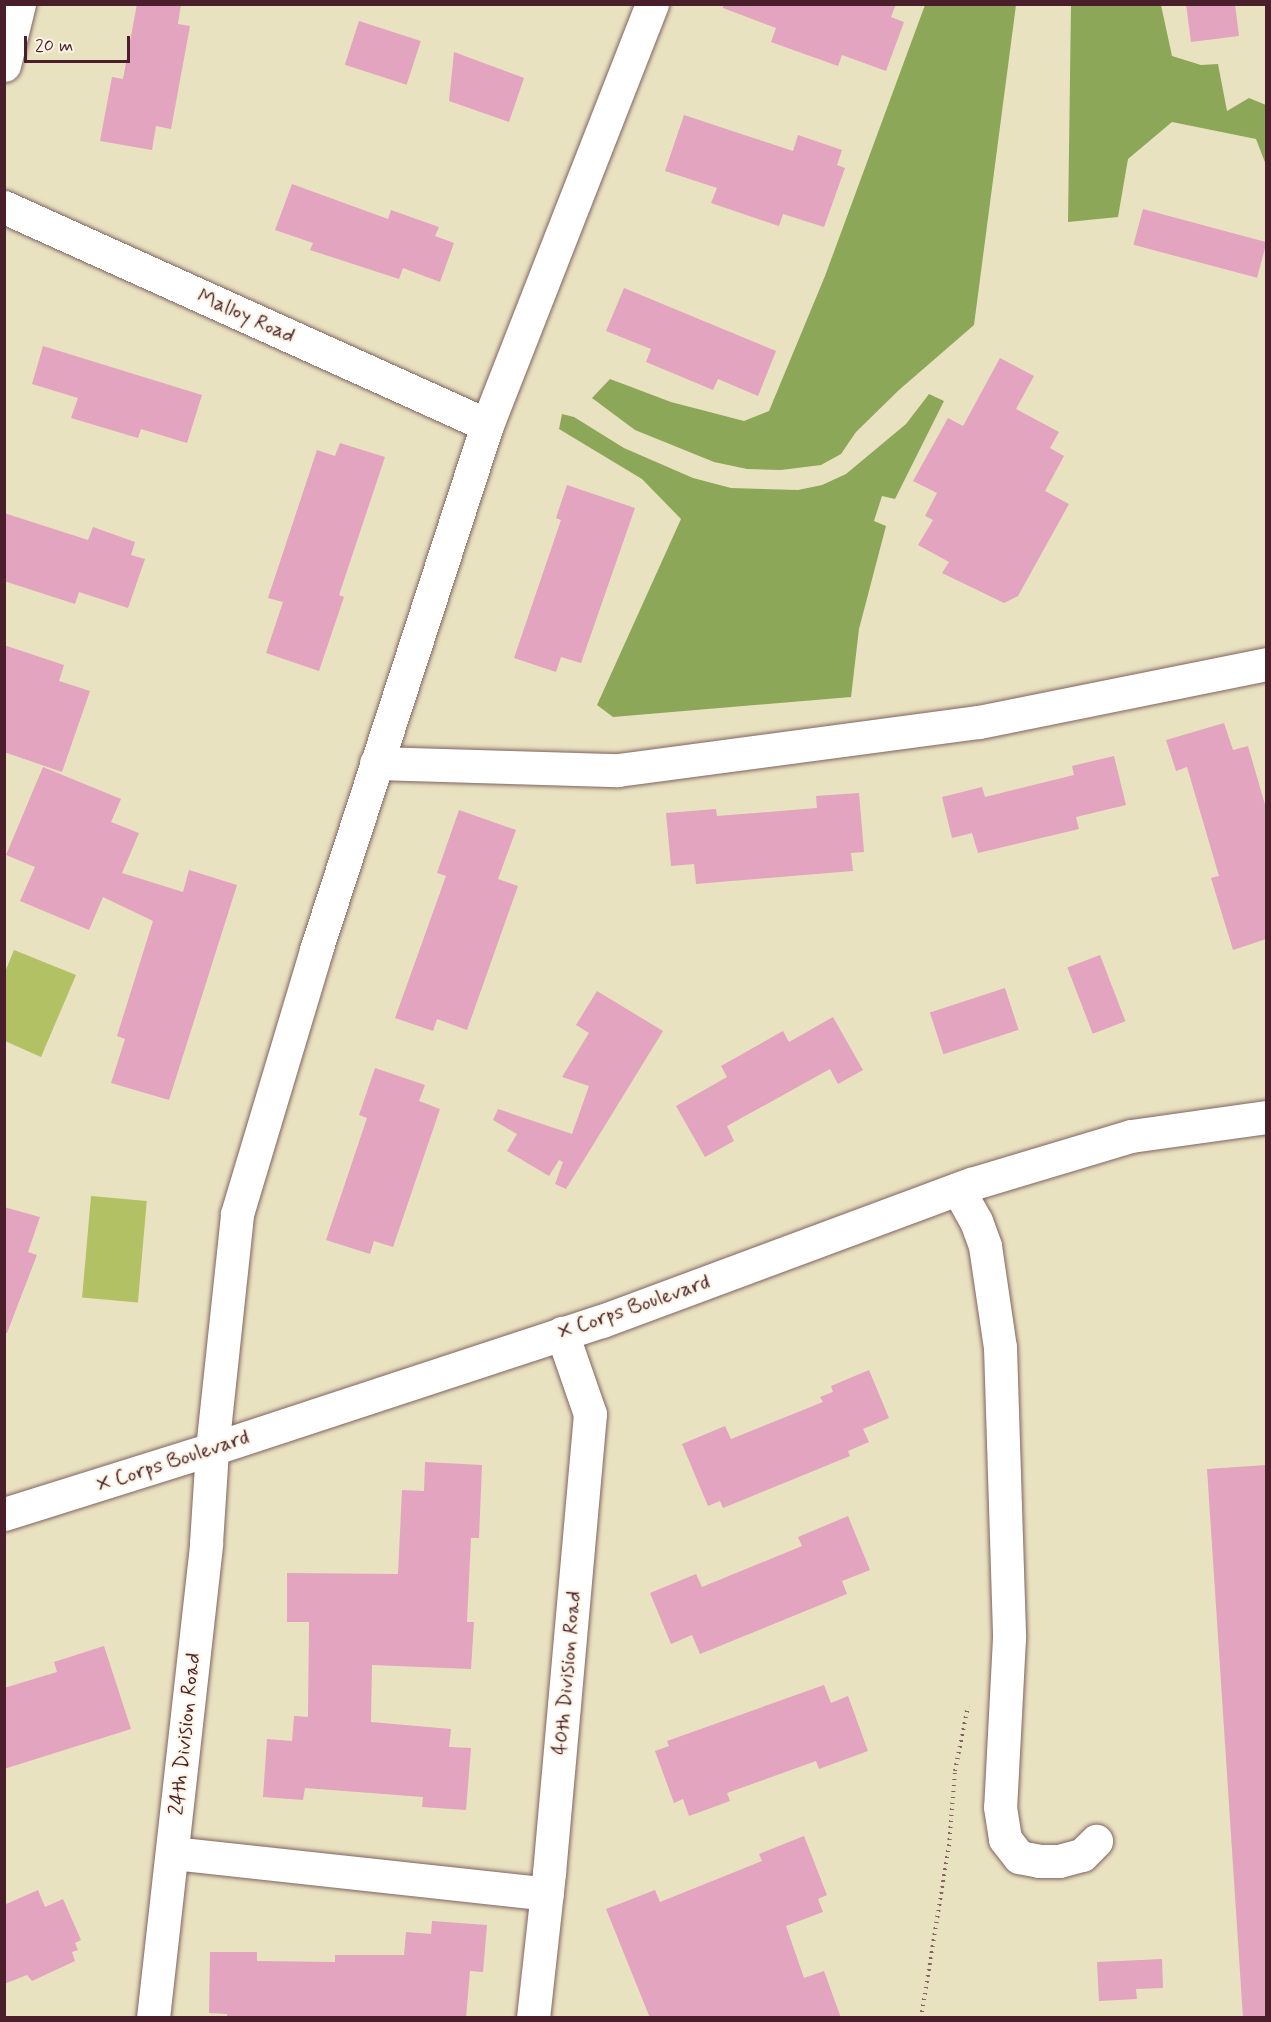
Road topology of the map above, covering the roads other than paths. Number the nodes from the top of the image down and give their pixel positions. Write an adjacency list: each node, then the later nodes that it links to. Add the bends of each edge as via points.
1 (20, 4): 3 (street)
2 (652, 4): 5 (street, 24th Division Road)
3 (4, 65)
4 (4, 207): 5 (street, Malloy Road)
5 (486, 425): 7 (street, 24th Division Road)
6 (1266, 664): 7 (street, via 979,722 618,770)
7 (376, 763): 11 (street, 24th Division Road, via 237,1214)
8 (1266, 1117): 9 (street, X Corps Boulevard, via 1131,1136)
9 (958, 1190): 10 (street, X Corps Boulevard); 13 (street, via 985,1246 1000,1347 1009,1638 1000,1807 1005,1839 1019,1857 1039,1862 1059,1862 1082,1855)
10 (562, 1333): 11 (street, X Corps Boulevard); 15 (street, 40th Division Road, via 590,1414)
11 (212, 1449): 12 (street, X Corps Boulevard); 14 (street, 24th Division Road, via 206,1543)
12 (4, 1514)
13 (1096, 1841)
14 (172, 1853): 15 (street); 16 (street, 24th Division Road)
15 (547, 1894): 17 (street, 40th Division Road)
16 (153, 2018)
17 (533, 2018)

